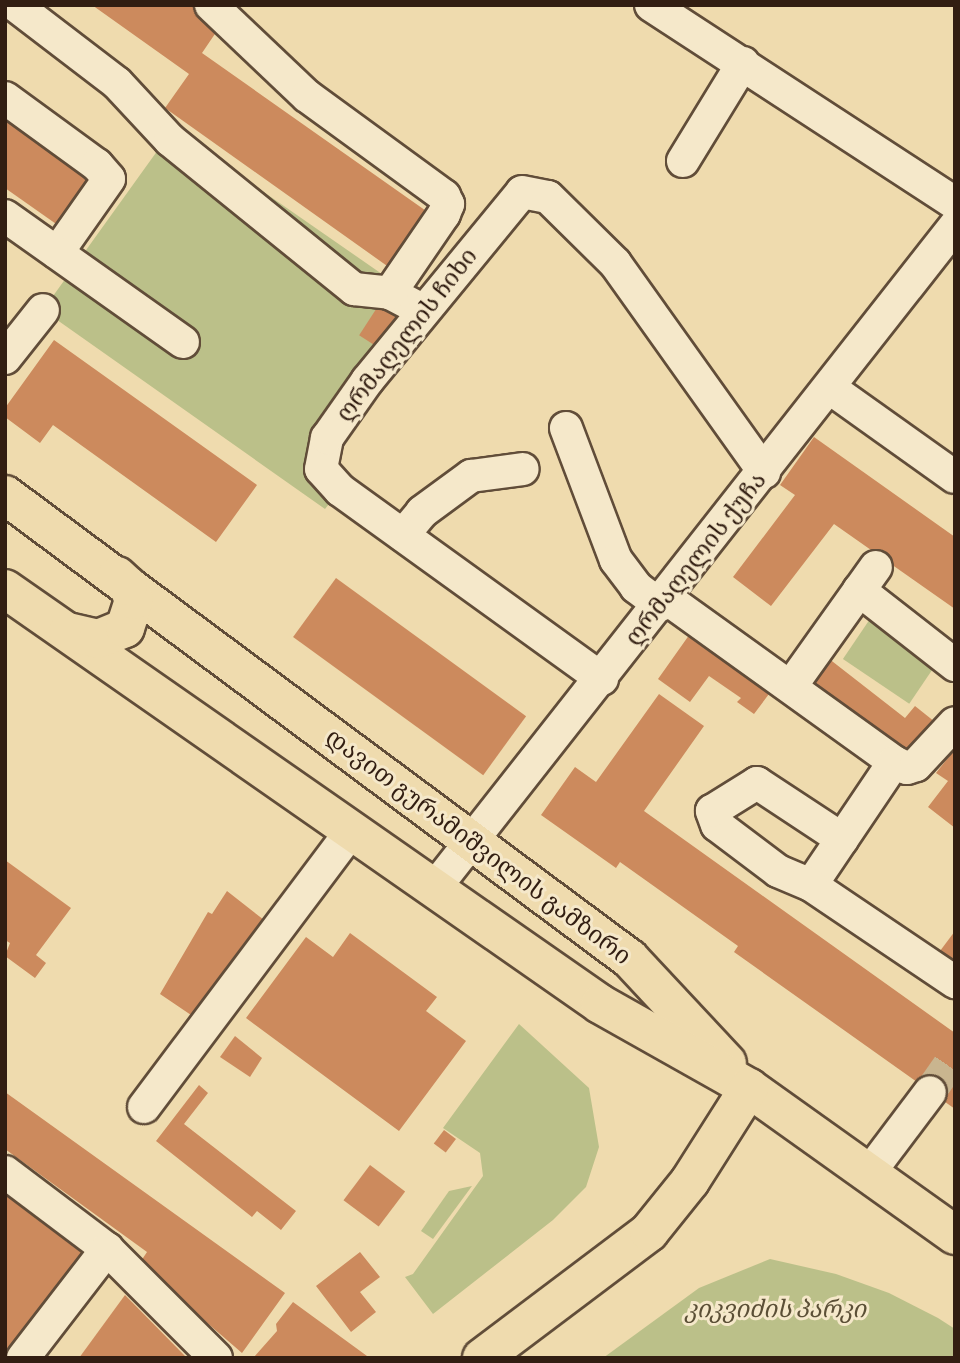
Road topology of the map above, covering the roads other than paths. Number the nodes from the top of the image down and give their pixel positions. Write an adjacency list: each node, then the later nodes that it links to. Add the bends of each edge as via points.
1 (15, 5): 11 (street, via 117,83 170,140 354,289)
2 (211, 5): 11 (street, via 307,96 449,204)
3 (651, 5): 4 (street)
4 (743, 62): 6 (street); 7 (street)
5 (5, 97): 10 (street, via 109,178)
6 (683, 161)
7 (955, 203)
8 (5, 216): 10 (street)
9 (955, 226): 16 (street, ღრმაღელის ქუჩა)
10 (57, 253): 14 (street)
11 (390, 293): 13 (street)
12 (43, 310): 15 (street)
13 (422, 310): 19 (street, ღრმაღელის ჩიხი, via 522,192 548,197 615,263); 22 (street, ღრმაღელის ჩიხი, via 327,438 321,468 340,490)
14 (183, 342)
15 (5, 358)
16 (830, 388): 19 (street, ღრმაღელის ქუჩა); 20 (street)
17 (565, 428): 25 (street, via 616,560 636,587)
18 (523, 469): 22 (street, via 471,476 422,512)
19 (764, 472): 25 (street, ღრმაღელის ქუჩა)
20 (955, 477)
21 (5, 495): 23 (main road, დავით გურამიშვილის გამზირი)
22 (403, 535): 28 (street, ღრმაღელის ჩიხი)
23 (117, 576): 26 (main road, via 134,600 125,628 113,637 98,639); 34 (main road, დავით გურამიშვილის გამზირი)
24 (5, 589): 26 (main road)
25 (663, 602): 28 (street, ღრმაღელის ქუჩა); 29 (street)
26 (68, 632): 32 (main road)
27 (955, 665): 29 (street, via 868,578)
28 (602, 679): 34 (street, ღრმაღელის ქუჩა)
29 (791, 686): 31 (street)
30 (955, 723): 31 (street, via 916,765 907,768)
31 (894, 762): 33 (street)
32 (352, 830): 36 (main road); 40 (street)
33 (842, 839): 35 (street); 35 (street, via 757,783 712,810 717,825 737,841 778,871)
34 (473, 843): 36 (street, ღრმაღელის ქუჩა); 38 (main road, დავით გურამიშვილის გამზირი, via 630,958)
35 (811, 885): 37 (street)
36 (433, 890): 38 (main road, via 600,1004)
37 (955, 982)
38 (750, 1088): 42 (main road); 47 (main road, via 690,1181 649,1232)
39 (930, 1092): 42 (street)
40 (144, 1107)
41 (5, 1172): 44 (street)
42 (869, 1173): 43 (main road)
43 (955, 1235)
44 (107, 1249): 45 (street); 46 (street)
45 (23, 1358)
46 (216, 1358)
47 (482, 1358)

